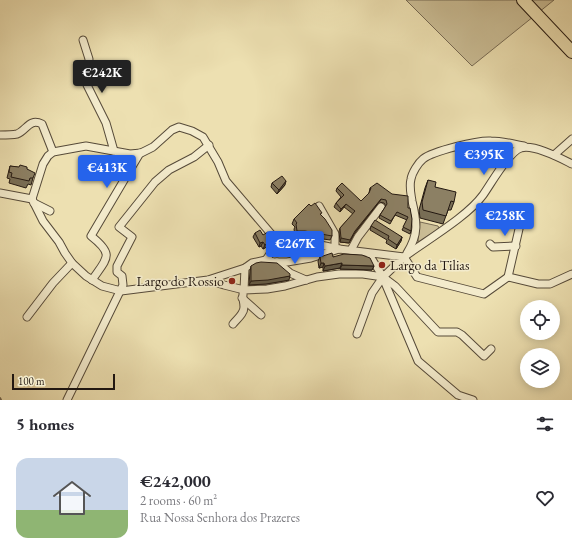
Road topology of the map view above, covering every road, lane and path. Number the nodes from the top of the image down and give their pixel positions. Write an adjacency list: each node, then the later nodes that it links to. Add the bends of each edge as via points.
1 (523, 0): 3 (highway)
2 (83, 40): 8 (street, via 89,59 87,85 106,123)
3 (572, 52)
4 (0, 135): 9 (street, via 17,134 38,122 42,124)
5 (572, 139): 11 (street)
6 (209, 145): 10 (street, via 203,137 179,127 153,147); 19 (street, via 226,181); 39 (street, via 155,182 119,227 132,237 117,266 117,272 123,280)
7 (530, 148): 11 (street); 26 (street, via 520,148 512,153 482,196 462,215); 26 (street, via 491,141 478,142 423,159 414,170 411,179 410,190 417,224 415,238)
8 (114, 151): 9 (street, via 86,146); 10 (street)
9 (53, 152): 14 (street, via 43,164)
10 (140, 153): 35 (street, via 91,236 106,251 105,262)
11 (554, 155): 12 (street)
12 (572, 164)
13 (0, 193): 14 (street)
14 (33, 201): 17 (street); 30 (street, via 43,221)
15 (319, 206): 23 (street, via 334,234)
16 (381, 207): 24 (street)
17 (50, 211)
18 (519, 229): 22 (street)
19 (278, 242): 20 (street); 28 (street)
20 (310, 243): 23 (street); 27 (street, via 315,250)
21 (490, 244): 22 (street, via 493,247)
22 (516, 246): 34 (street)
23 (337, 248): 24 (street); 27 (street)
24 (351, 250): 25 (street)
25 (368, 253): 26 (street); 33 (street)
26 (404, 257): 33 (street); 34 (street, via 417,277 484,294)
27 (311, 258): 29 (street)
28 (266, 260): 29 (street); 31 (street, via 252,263)
29 (277, 262): 37 (street, via 290,273)
30 (72, 264): 35 (street); 42 (street, via 53,283)
31 (245, 268): 36 (street); 38 (street)
32 (572, 274): 34 (street, via 550,284)
33 (383, 277): 37 (street, via 339,274); 44 (street, via 372,293); 45 (street, via 395,286 438,332 457,332 484,356); 47 (street, via 418,361 458,395)
34 (508, 278)
35 (92, 280): 39 (street, via 102,286)
36 (208, 280): 38 (street); 39 (street)
37 (306, 280): 38 (street, via 267,289)
38 (244, 290): 40 (street)
39 (121, 291): 46 (street)
40 (242, 298): 41 (street); 43 (street, via 244,308)
41 (261, 315)
42 (28, 317)
43 (233, 324)
44 (357, 334)
45 (491, 348)
46 (67, 400)
47 (472, 400)

